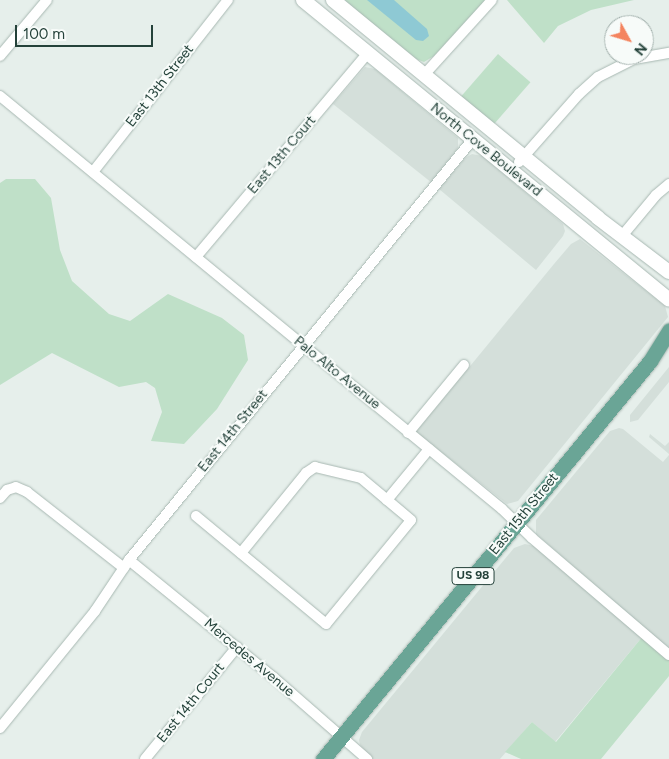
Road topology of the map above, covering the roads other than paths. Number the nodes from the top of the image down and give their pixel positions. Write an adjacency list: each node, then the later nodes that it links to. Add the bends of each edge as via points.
1 (47, 0): 8 (street)
2 (228, 0): 13 (street, East 13th Street)
3 (303, 0): 7 (main road, North Cove Boulevard)
4 (333, 0): 9 (main road, North Cove Boulevard)
5 (492, 0): 9 (street)
6 (669, 53): 12 (street, via 634,59 598,77)
7 (368, 54): 11 (main road, North Cove Boulevard); 16 (street, East 13th Court)
8 (0, 56)
9 (424, 75): 12 (main road, North Cove Boulevard)
10 (0, 96): 13 (street, Palo Alto Avenue)
11 (473, 139): 12 (main road, via 483,138); 18 (main road, North Cove Boulevard); 21 (street, East 14th Street)
12 (521, 159): 15 (main road, North Cove Boulevard, via 545,174)
13 (93, 172): 16 (street, Palo Alto Avenue)
14 (669, 184): 15 (street, via 656,194)
15 (622, 236): 17 (main road, North Cove Boulevard)
16 (196, 257): 21 (street, Palo Alto Avenue)
17 (669, 272)
18 (669, 300)
19 (669, 330): 22 (main road, East 15th Street / US 98)
20 (669, 345): 22 (main road, East 15th Street / US 98)
21 (303, 346): 24 (street, Palo Alto Avenue); 31 (street, East 14th Street)
22 (650, 362): 29 (main road, East 15th Street / US 98)
23 (464, 365): 24 (street)
24 (408, 433): 25 (street, Palo Alto Avenue)
25 (429, 449): 27 (street); 29 (street, Palo Alto Avenue)
26 (0, 498): 31 (street, Mercedes Avenue, via 7,490 16,487 27,492)
27 (387, 500): 30 (street, via 361,478 315,467 306,473); 30 (street, via 411,520 326,624)
28 (196, 516): 30 (street)
29 (516, 523): 33 (street, Palo Alto Avenue); 35 (main road, East 15th Street / US 98)
30 (241, 553)
31 (127, 564): 32 (street, Mercedes Avenue); 34 (street, East 14th Street, via 95,612)
32 (237, 647): 35 (street, Mercedes Avenue); 36 (street, East 14th Court)
33 (669, 655)
34 (0, 728)
35 (341, 737): 37 (main road, East 15th Street / US 98); 38 (street, Mercedes Avenue)
36 (145, 759)
37 (323, 759)
38 (367, 759)

